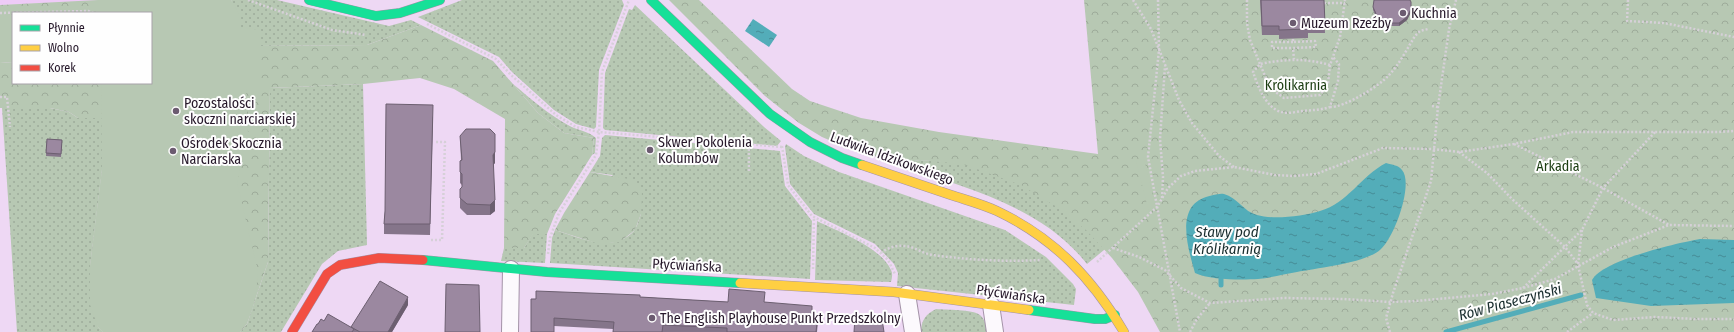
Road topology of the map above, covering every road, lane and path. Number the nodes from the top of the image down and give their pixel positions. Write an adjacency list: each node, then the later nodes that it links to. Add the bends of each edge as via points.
1 (309, 0): 17 (street, via 376,16)
2 (396, 0): 17 (street)
3 (440, 0): 17 (street)
4 (629, 0): 35 (path, via 602,72)
5 (651, 0): 68 (street, Ludwika Idzikowskiego, via 770,114 798,135 842,158 973,201 1017,220 1039,234 1084,273)
6 (1133, 0): 22 (path, via 1151,29)
7 (1158, 0): 22 (path)
8 (1247, 0): 25 (path, via 1250,40)
9 (1456, 0): 31 (path, via 1449,28)
10 (1628, 0): 20 (path, via 1627,21 1664,23)
11 (1345, 1): 12 (path); 23 (path, via 1340,38)
12 (1324, 3)
13 (44, 12): 14 (path)
14 (90, 12)
15 (0, 13): 16 (path)
16 (12, 13)
17 (391, 15)
18 (423, 22): 35 (path, via 496,59 556,115 576,127)
19 (1428, 29): 30 (path, via 1420,31 1415,36 1389,76 1354,100)
20 (1734, 37)
21 (1293, 48): 21 (path, via 1272,48 1272,42 1316,41 1316,47); 24 (path)
22 (1159, 50): 26 (path); 45 (path, via 1148,157)
23 (1333, 56): 27 (path); 30 (path, via 1340,64)
24 (1294, 59): 25 (path); 27 (path)
25 (1260, 64): 27 (path, via 1270,88 1284,98 1320,94 1328,83); 30 (path, via 1253,72 1258,87 1280,112)
26 (1165, 65): 41 (path, via 1192,123 1219,156); 44 (path, via 1160,139)
27 (1330, 65)
28 (0, 97): 32 (path, via 7,97)
29 (1432, 106): 31 (path)
30 (1330, 107)
31 (1438, 107): 39 (path)
32 (10, 127)
33 (1656, 131): 34 (path); 37 (path, via 1573,132); 43 (path)
34 (1734, 131)
35 (599, 132): 38 (path); 59 (path, via 596,155 560,213 550,238)
36 (435, 142): 50 (path, via 445,142 442,240)
37 (1514, 144): 40 (path); 43 (path)
38 (749, 145): 42 (path); 46 (path, via 782,148 788,185)
39 (1433, 149): 40 (path); 41 (path, via 1383,148 1316,174 1294,176); 64 (path, via 1431,181)
40 (1459, 152): 51 (path, via 1487,173)
41 (1234, 167): 44 (path, via 1195,171 1181,176 1168,188)
42 (749, 173)
43 (1603, 188): 47 (path); 49 (path)
44 (1162, 199): 45 (path)
45 (1157, 207): 52 (path); 60 (path)
46 (814, 217): 53 (path); 54 (path)
47 (1670, 225): 48 (path); 57 (path, via 1613,247)
48 (1734, 226)
49 (1582, 230): 51 (path); 57 (path)
50 (428, 240)
51 (1564, 247): 57 (path); 62 (path)
52 (1113, 248): 56 (path); 60 (path, via 1139,257)
53 (881, 253): 55 (path, via 893,247 909,246 931,255 1014,262); 61 (path, via 894,269)
54 (813, 256)
55 (1049, 260)
56 (1096, 262)
57 (1578, 265): 62 (path, via 1555,279); 67 (path, via 1587,305)
58 (512, 269): 59 (street, Płyćwiańska); 70 (street, Płyćwiańska, via 416,259 379,258 340,266 328,274); 71 (street)
59 (547, 272): 63 (street, Płyćwiańska, via 812,286)
60 (1170, 275): 65 (path, via 1181,288); 75 (path)
61 (895, 280)
62 (1523, 288): 64 (path, via 1471,297)
63 (907, 294): 66 (street, Płyćwiańska); 72 (street)
64 (1390, 302): 65 (path, via 1284,298); 77 (path, via 1386,318)
65 (1210, 303): 76 (path, via 1197,318)
66 (991, 305): 68 (street, Płyćwiańska, via 1094,319 1105,319); 73 (street)
67 (1593, 313): 69 (path, via 1613,320 1655,317); 78 (path)
68 (1115, 315): 74 (street, Ludwika Idzikowskiego)
69 (1734, 319)
70 (292, 332)
71 (510, 332)
72 (913, 332)
73 (995, 332)
74 (1124, 332)
75 (1180, 332)
76 (1190, 332)
77 (1390, 332)
78 (1567, 332)

